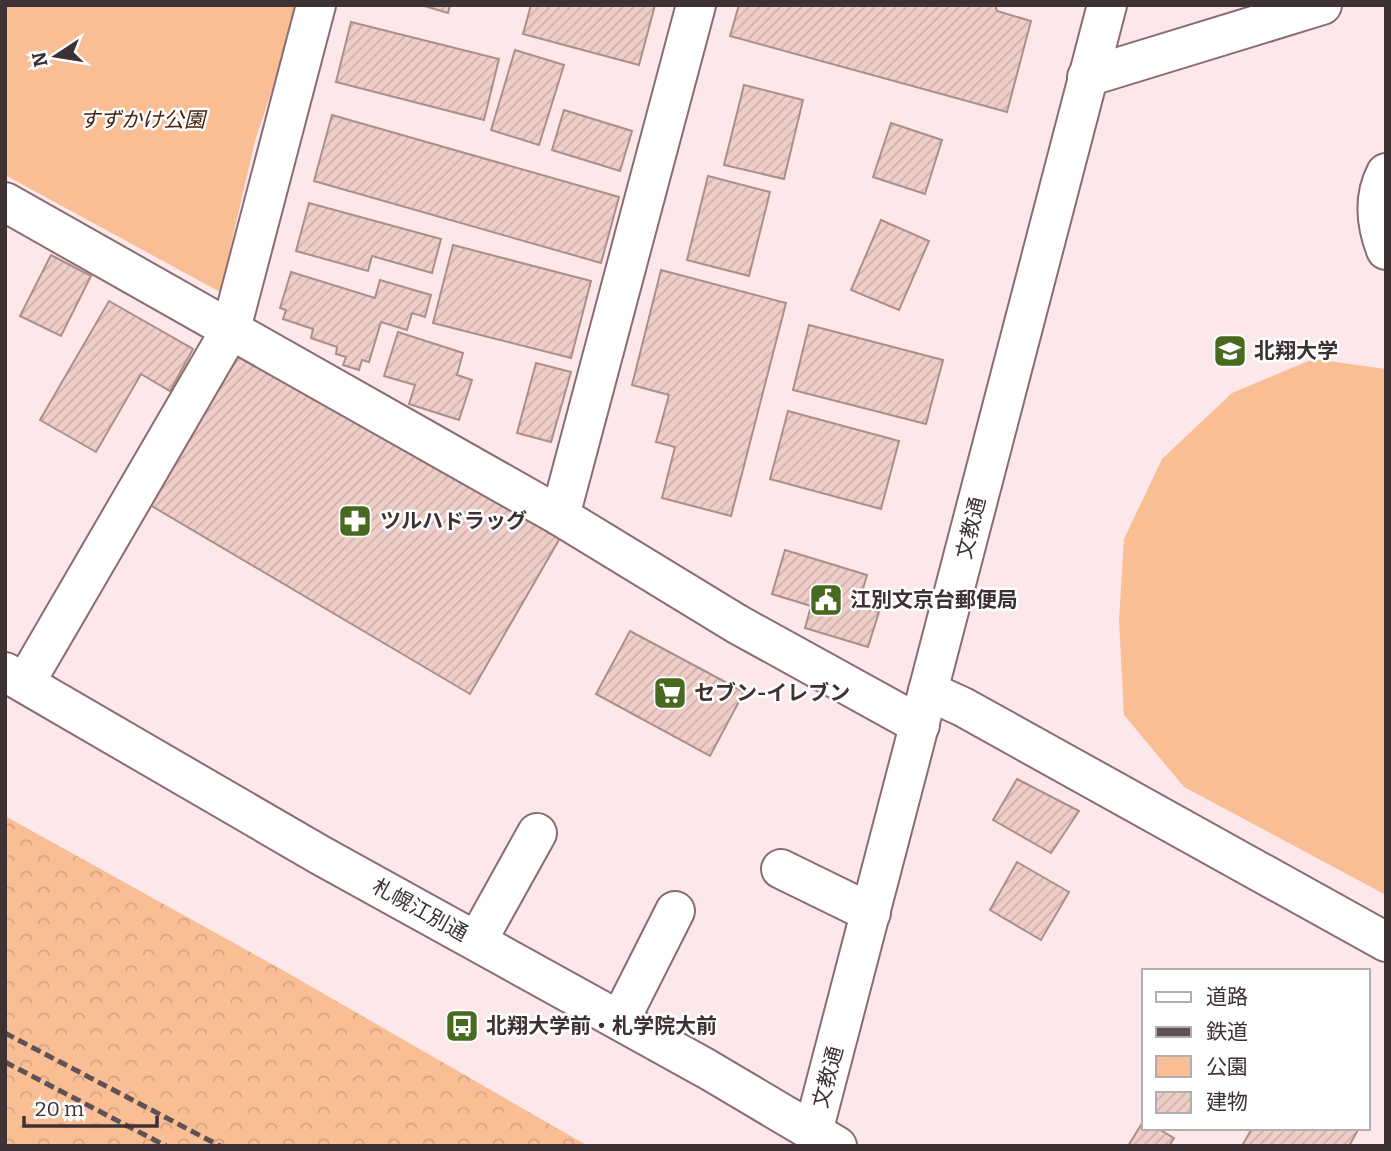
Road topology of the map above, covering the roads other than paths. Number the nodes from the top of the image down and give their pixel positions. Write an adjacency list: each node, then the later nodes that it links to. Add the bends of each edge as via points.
1 (316, 5): 9 (main road)
2 (696, 5): 10 (main road)
3 (1107, 5): 5 (main road, 文教通)
4 (1322, 5): 5 (main road)
5 (1087, 77): 12 (main road, 文教通)
6 (1386, 173): 8 (main road, via 1379,186 1377,226)
7 (5, 202): 9 (main road)
8 (1386, 250)
9 (231, 329): 10 (main road); 11 (main road)
10 (560, 516): 12 (main road, via 737,624)
11 (15, 677): 17 (main road, 札幌江別通)
12 (924, 708): 16 (main road, 文教通); 18 (main road, via 963,707)
13 (537, 834): 17 (main road)
14 (781, 869): 16 (main road)
15 (675, 911): 19 (main road)
16 (871, 913): 20 (main road, 文教通)
17 (477, 941): 19 (main road, 札幌江別通)
18 (1386, 942)
19 (620, 1020): 20 (main road, 札幌江別通)
20 (825, 1139)

